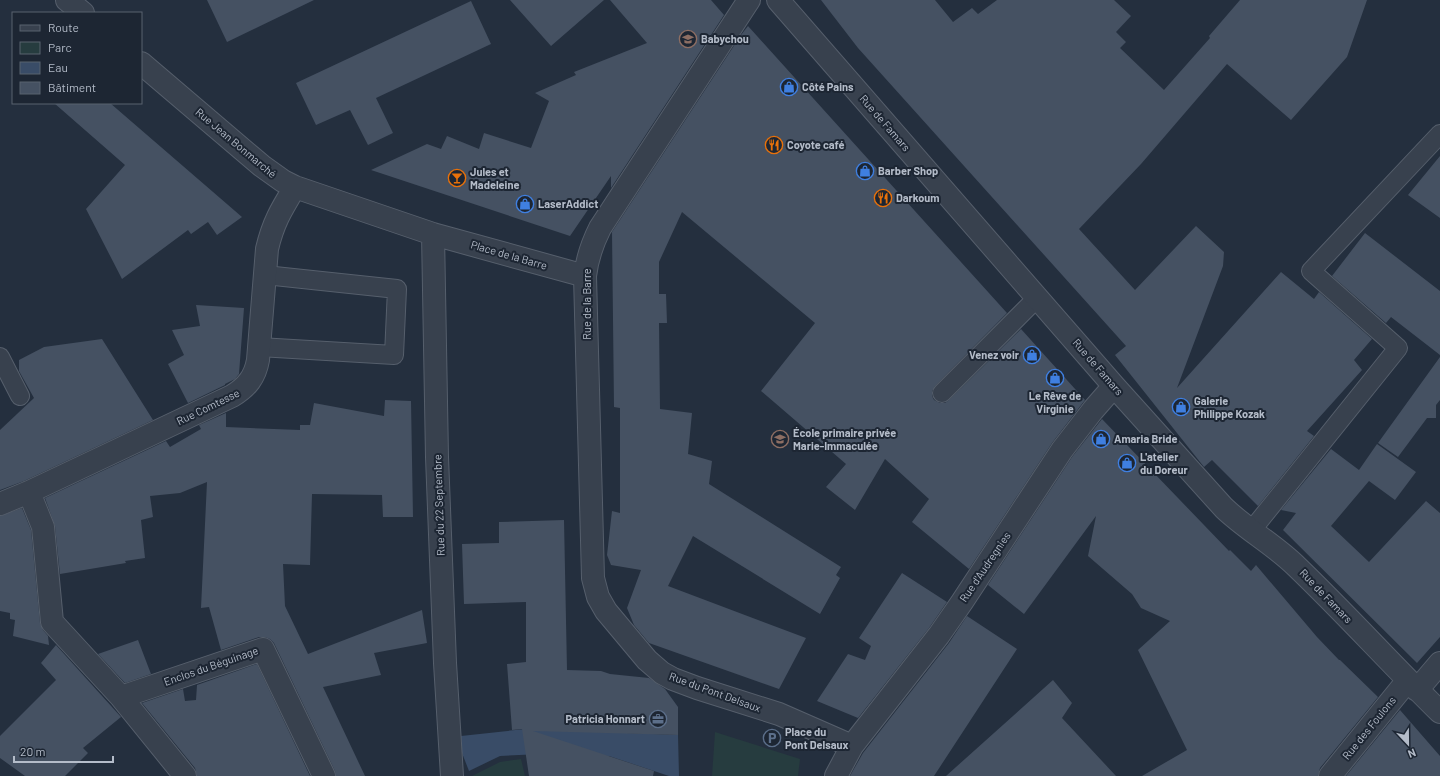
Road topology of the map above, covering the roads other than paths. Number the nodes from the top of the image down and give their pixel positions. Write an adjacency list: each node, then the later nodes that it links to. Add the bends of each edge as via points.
1 (67, 0): 4 (street)
2 (749, 0): 10 (street, Rue de la Barre, via 600,228 590,252)
3 (778, 0): 11 (street, Rue de Famars)
4 (82, 12)
5 (142, 64): 7 (street, Rue Jean Bonmarché, via 262,166)
6 (1440, 134): 19 (lane, via 1311,271 1398,348)
7 (295, 187): 8 (street, Rue Jean Bonmarché); 9 (street, Rue Comtesse, via 270,233)
8 (434, 234): 10 (street, Place de la Barre); 28 (street, Rue du 22 Septembre, via 437,457)
9 (265, 275): 12 (street, Rue Comtesse); 12 (lane, via 397,289 394,355)
10 (585, 276): 20 (street, Rue de la Barre, via 593,578)
11 (1037, 298): 14 (street, Rue de Famars); 15 (lane)
12 (259, 347): 17 (street, Rue Comtesse, via 254,376 242,390)
13 (0, 357): 16 (lane)
14 (1114, 386): 19 (street, Rue de Famars, via 1224,508); 25 (street, Rue d'Audregnies, via 1062,450 939,635)
15 (942, 393)
16 (20, 396)
17 (30, 492): 18 (street, Rue Comtesse); 23 (street, via 43,527 52,622)
18 (0, 504)
19 (1251, 531): 22 (street, Rue de Famars, via 1296,566)
20 (602, 605): 25 (street, Rue du Pont Delsaux, via 647,660 668,676 779,714)
21 (1440, 663): 22 (street, Rue des Foulons)
22 (1413, 685): 24 (street, Rue de Famars); 30 (street, Rue des Foulons)
23 (121, 697): 26 (street, Enclos du Béguinage, via 263,649); 27 (street)
24 (1440, 712)
25 (852, 746): 29 (street)
26 (318, 774)
27 (185, 776)
28 (452, 776)
29 (836, 776)
30 (1330, 776)

